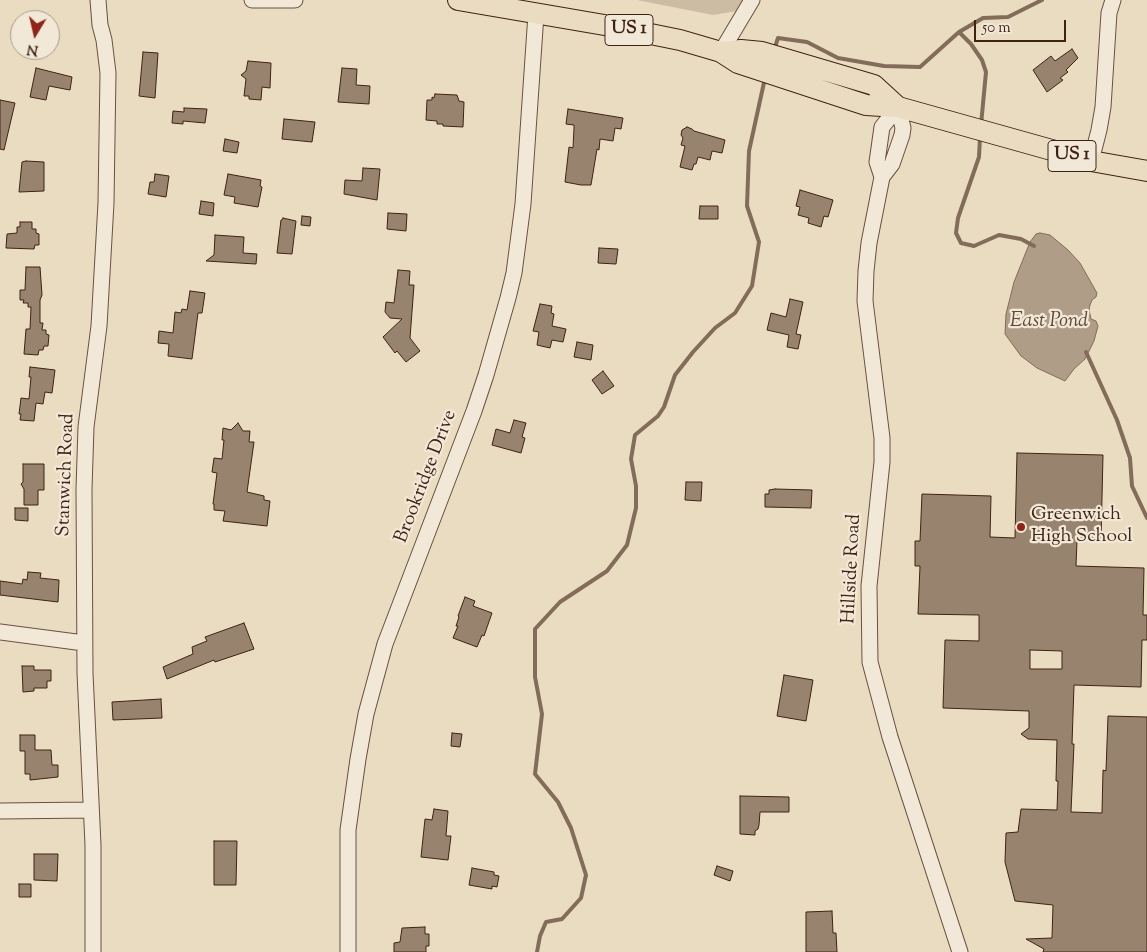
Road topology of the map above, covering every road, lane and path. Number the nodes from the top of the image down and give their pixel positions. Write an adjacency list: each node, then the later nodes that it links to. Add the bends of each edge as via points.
1 (98, 0): 13 (street, Stanwich Road, via 108,73 106,203 99,326 85,446)
2 (252, 0): 3 (street)
3 (295, 0)
4 (458, 0): 7 (main road, US 1)
5 (752, 0): 8 (street)
6 (1113, 0): 10 (street, via 1109,13 1103,107)
7 (536, 14): 8 (main road, US 1, via 648,33); 17 (street, Brookridge Drive, via 522,204 508,298 474,411 385,644 364,721 348,830)
8 (721, 52): 9 (main road, US 1, via 741,50 866,104)
9 (898, 107): 10 (main road, US 1); 18 (street, Hillside Road, via 903,128 892,164 882,177 869,243 865,301 882,438 869,586 870,662 890,737)
10 (1091, 161): 11 (main road, US 1)
11 (1147, 171)
12 (0, 632): 13 (street)
13 (84, 643): 14 (street, Stanwich Road)
14 (91, 810): 15 (street); 16 (street, Stanwich Road)
15 (0, 811)
16 (93, 952)
17 (348, 952)
18 (960, 952)

